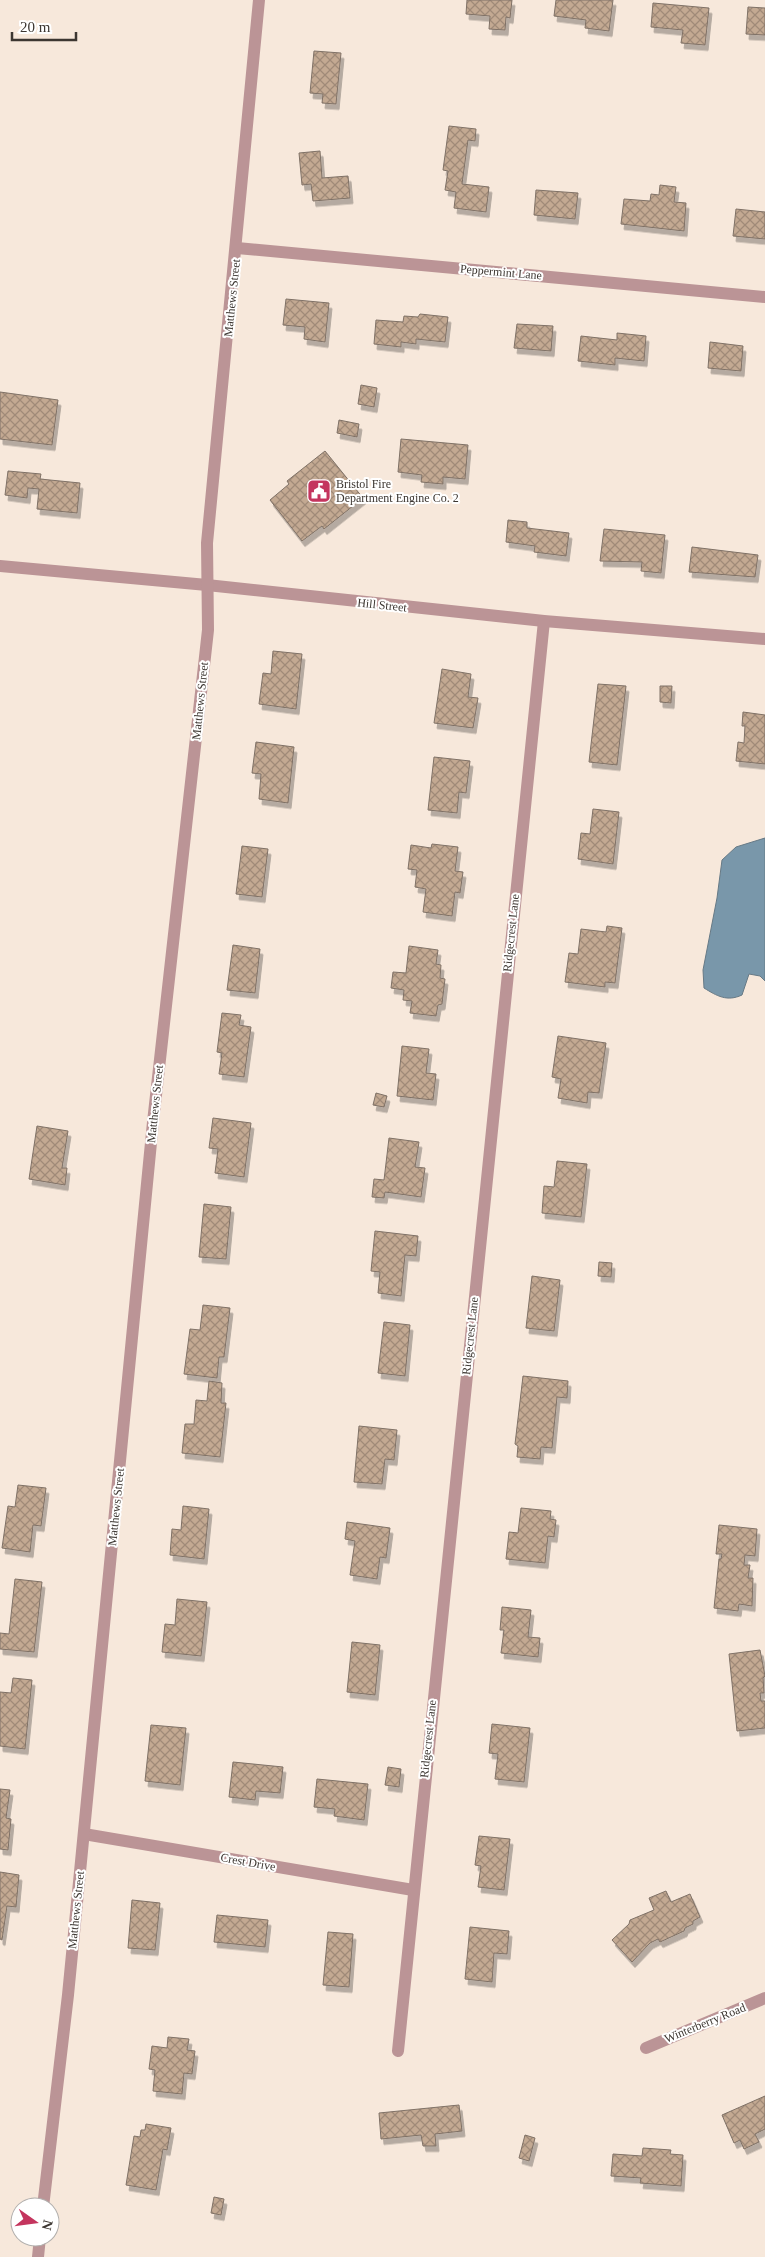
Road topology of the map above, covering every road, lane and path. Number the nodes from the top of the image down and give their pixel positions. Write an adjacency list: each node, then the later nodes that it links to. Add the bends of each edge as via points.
1 (259, 0): 2 (street, Matthews Street)
2 (237, 248): 3 (street, Peppermint Lane); 5 (street, Matthews Street, via 207,543)
3 (765, 297)
4 (0, 566): 5 (street, Hill Street)
5 (207, 585): 6 (street, Hill Street); 8 (street, Matthews Street, via 208,630 154,1112)
6 (544, 621): 7 (street, Hill Street); 9 (street, Ridgecrest Lane)
7 (765, 639)
8 (84, 1834): 9 (street, Crest Drive); 13 (street, Matthews Street)
9 (413, 1890): 12 (street, Ridgecrest Lane)
10 (765, 1998): 11 (street, Winterberry Road)
11 (646, 2048)
12 (398, 2051)
13 (44, 2197)

